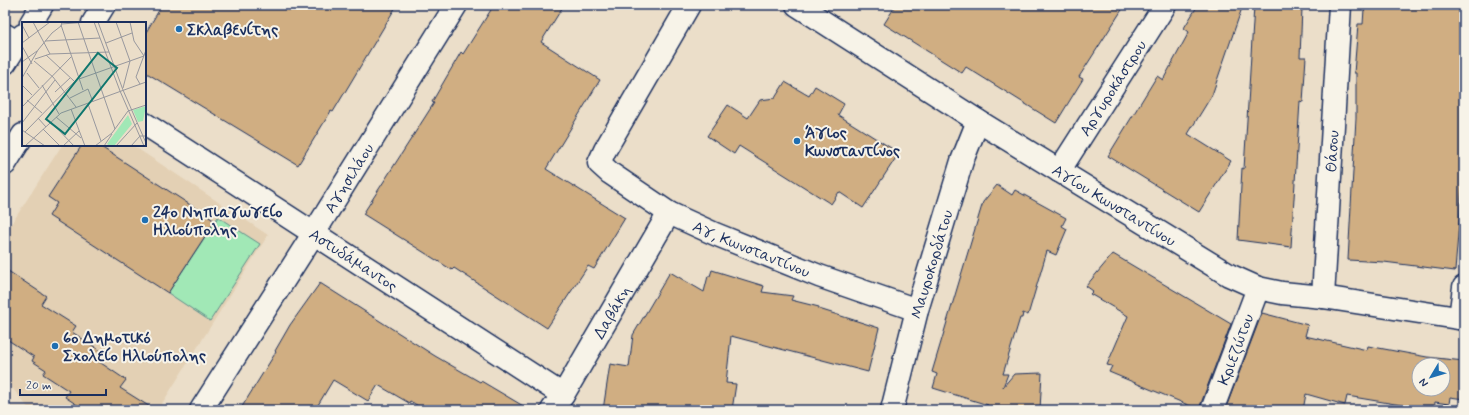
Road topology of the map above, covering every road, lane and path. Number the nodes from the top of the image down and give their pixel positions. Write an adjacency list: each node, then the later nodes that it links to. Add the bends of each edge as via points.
1 (42, 5): 8 (street)
2 (104, 5): 9 (street)
3 (456, 5): 18 (street, Αγησιλάου)
4 (690, 5): 17 (street, Αγ, Κωνσταντίνου, via 599,163)
5 (1165, 5): 16 (street, Αργυροκάστρου)
6 (1340, 5): 21 (street, Θάσου)
7 (804, 7): 12 (street, Αγίου Κωνσταντίνου)
8 (32, 22)
9 (94, 22)
10 (17, 40): 11 (street)
11 (5, 64)
12 (978, 121): 16 (street, Αγίου Κωνσταντίνου); 22 (street, Μαυροκορδάτου, via 962,162)
13 (146, 125): 18 (street, Αστυδάμαντος)
14 (22, 137): 15 (street)
15 (5, 164)
16 (1059, 171): 20 (street, Αγίου Κωνσταντίνου, via 1229,275)
17 (669, 212): 22 (street, Αγ, Κωνσταντίνου, via 715,234 819,276); 24 (street, Δαβάκη)
18 (314, 233): 24 (street, Αστυδάμαντος); 25 (street, Αγησιλάου)
19 (1464, 286): 23 (street)
20 (1258, 288): 21 (street, Αγίου Κωνσταντίνου); 27 (street, Κριεζώτου)
21 (1324, 297): 23 (street, Αγίου Κωνσταντίνου)
22 (917, 310): 26 (street, Μαυροκορδάτου)
23 (1462, 318)
24 (557, 402)
25 (201, 410)
26 (892, 410)
27 (1212, 410)

